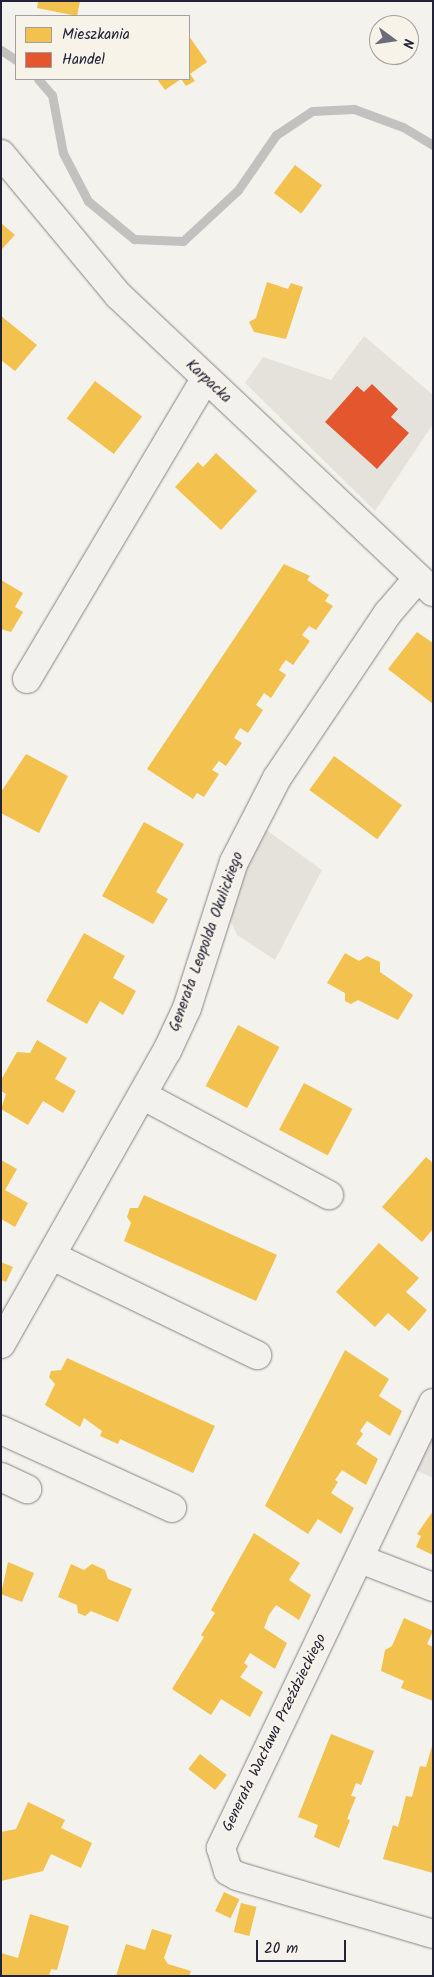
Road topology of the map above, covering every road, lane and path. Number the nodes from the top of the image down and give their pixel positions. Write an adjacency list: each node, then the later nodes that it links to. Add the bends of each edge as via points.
1 (1, 154): 2 (street, Karpacka, via 118,295)
2 (205, 379): 3 (street, Karpacka); 4 (street)
3 (425, 585): 5 (street, Generała Leopolda Okulickiego, via 324,705 249,830 214,916 187,1008)
4 (27, 679)
5 (144, 1096): 6 (street); 7 (street, Generała Leopolda Okulickiego)
6 (329, 1195)
7 (52, 1256): 8 (street, Generała Leopolda Okulickiego); 9 (street)
8 (1, 1344)
9 (257, 1355)
10 (433, 1403): 15 (street, Generała Wacława Przeździeckiego)
11 (1, 1430): 14 (street)
12 (1, 1477): 13 (street)
13 (27, 1489)
14 (172, 1508)
15 (360, 1559): 16 (street); 17 (street, Generała Wacława Przeździeckiego, via 224,1835 222,1860 236,1876)
16 (433, 1587)
17 (433, 1934)

